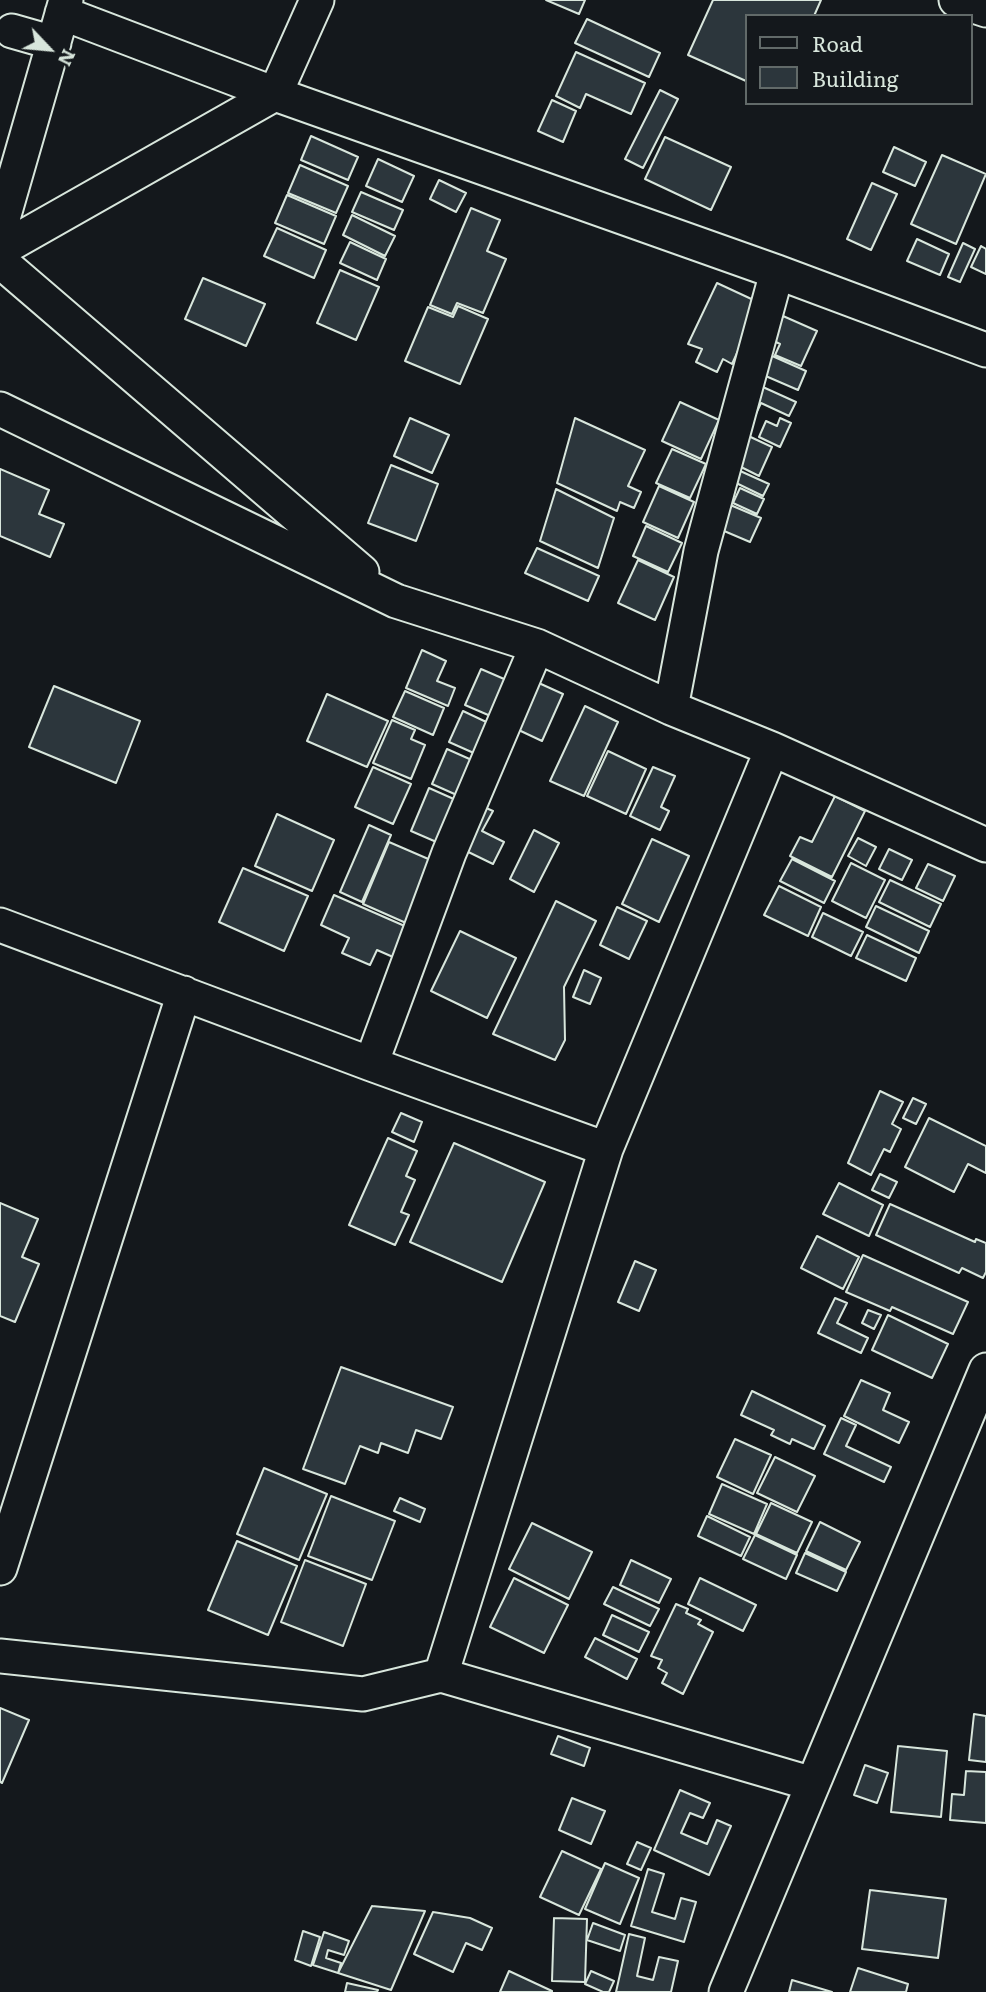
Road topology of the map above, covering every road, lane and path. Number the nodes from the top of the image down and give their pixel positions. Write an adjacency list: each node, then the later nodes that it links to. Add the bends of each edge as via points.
1 (317, 0): 6 (street)
2 (956, 0): 3 (street)
3 (986, 10)
4 (60, 19): 5 (street); 6 (street); 7 (street)
5 (12, 31)
6 (275, 94): 8 (street); 10 (street)
7 (0, 229)
8 (0, 250)
9 (0, 261): 13 (street)
10 (776, 272): 11 (street); 15 (street, via 701,551)
11 (986, 350)
12 (0, 409): 13 (street)
13 (396, 601): 14 (street)
14 (537, 646): 15 (street); 20 (street, via 449,853)
15 (671, 708): 16 (street)
16 (772, 749): 17 (street); 21 (street)
17 (986, 845)
18 (0, 925): 19 (street)
19 (184, 993): 20 (street); 23 (street)
20 (371, 1064): 21 (street)
21 (606, 1149): 25 (street)
22 (986, 1370): 26 (street)
23 (0, 1568)
24 (0, 1656): 25 (street, via 363,1694)
25 (441, 1675): 26 (street)
26 (813, 1784): 27 (street)
27 (726, 1992)

